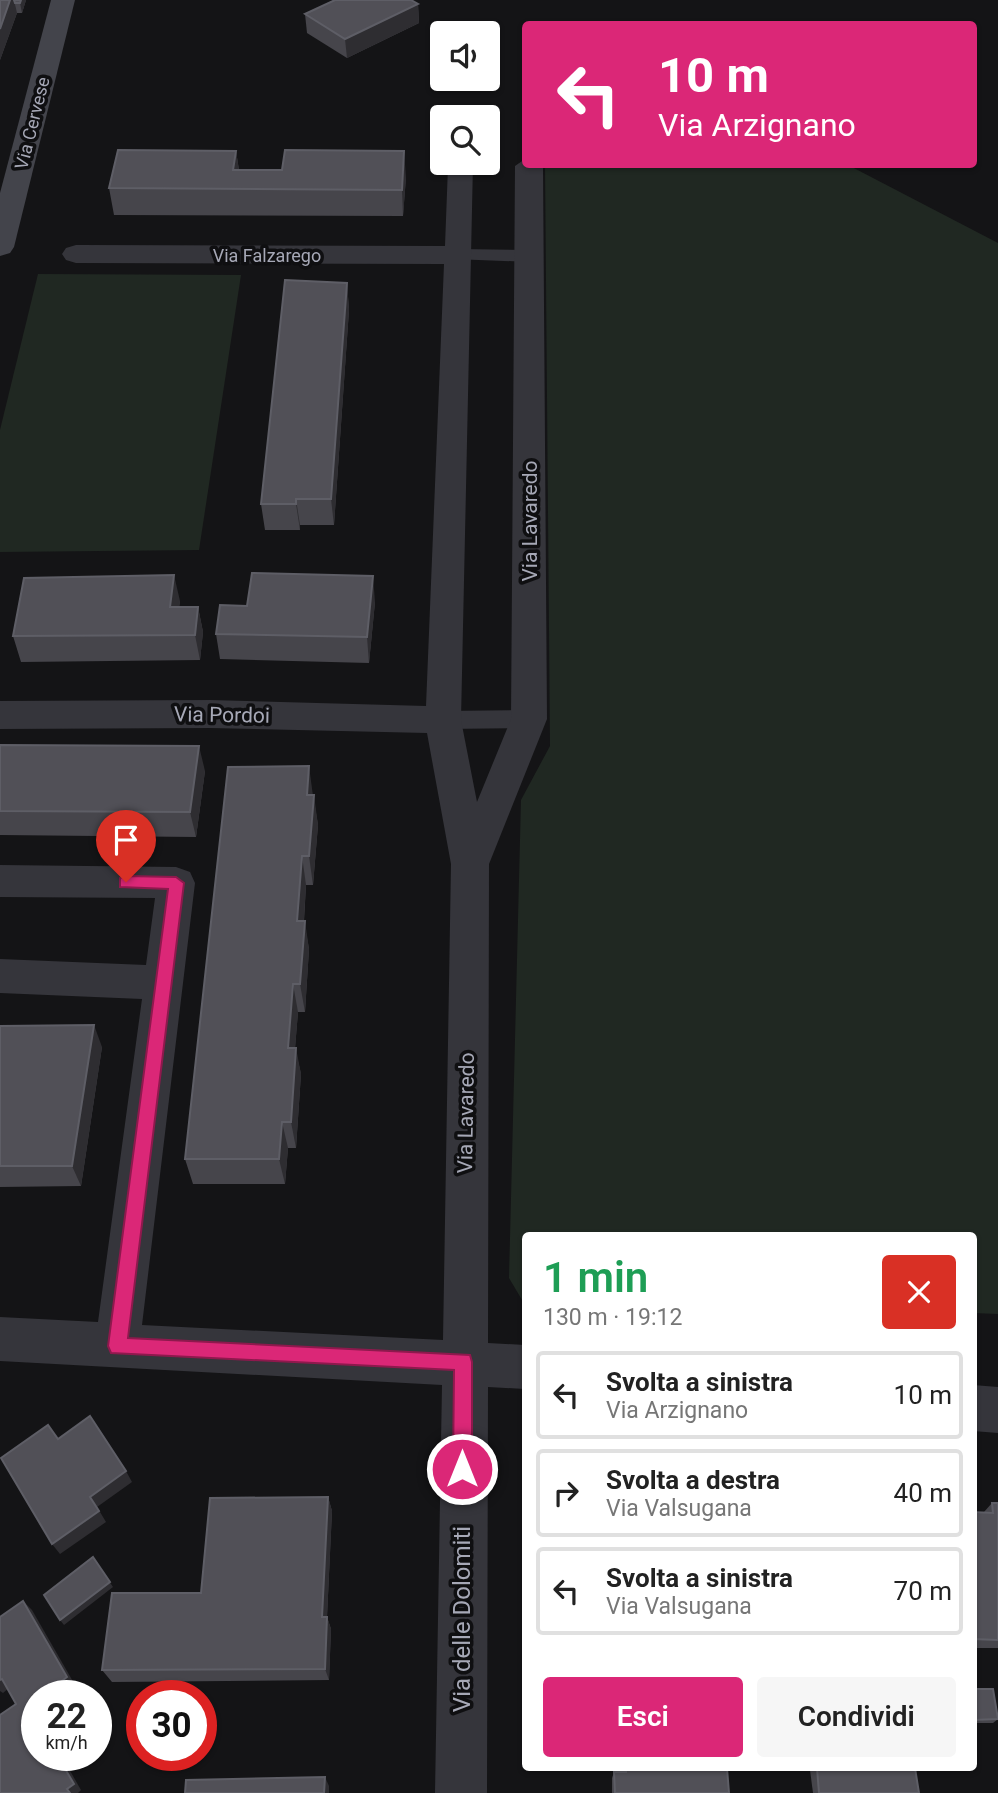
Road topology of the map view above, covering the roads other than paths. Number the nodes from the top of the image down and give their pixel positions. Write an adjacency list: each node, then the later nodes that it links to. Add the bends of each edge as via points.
1 (63, 0): 4 (main road, Via Cervese)
2 (529, 168): 7 (street, Via Lavaredo)
3 (462, 175): 6 (street, Via Lavaredo)
4 (0, 247)
5 (76, 254): 6 (street, Via Falzarego)
6 (459, 255): 7 (lane); 10 (street, Via Lavaredo)
7 (531, 256): 9 (street, Via Lavaredo)
8 (0, 715): 10 (street, Via Pordoi)
9 (528, 719): 10 (lane); 11 (street, Via Lavaredo)
10 (443, 720): 11 (street, Via Lavaredo)
11 (470, 864): 17 (street, Via Lavaredo)
12 (0, 881): 14 (street, via 176,883)
13 (0, 976): 14 (street)
14 (164, 983): 16 (street)
15 (0, 1339): 16 (street)
16 (117, 1346): 17 (street)
17 (463, 1362): 18 (street); 21 (street, Via delle Dolomiti)
18 (522, 1367)
19 (977, 1408): 20 (street)
20 (998, 1410)
21 (461, 1793)

